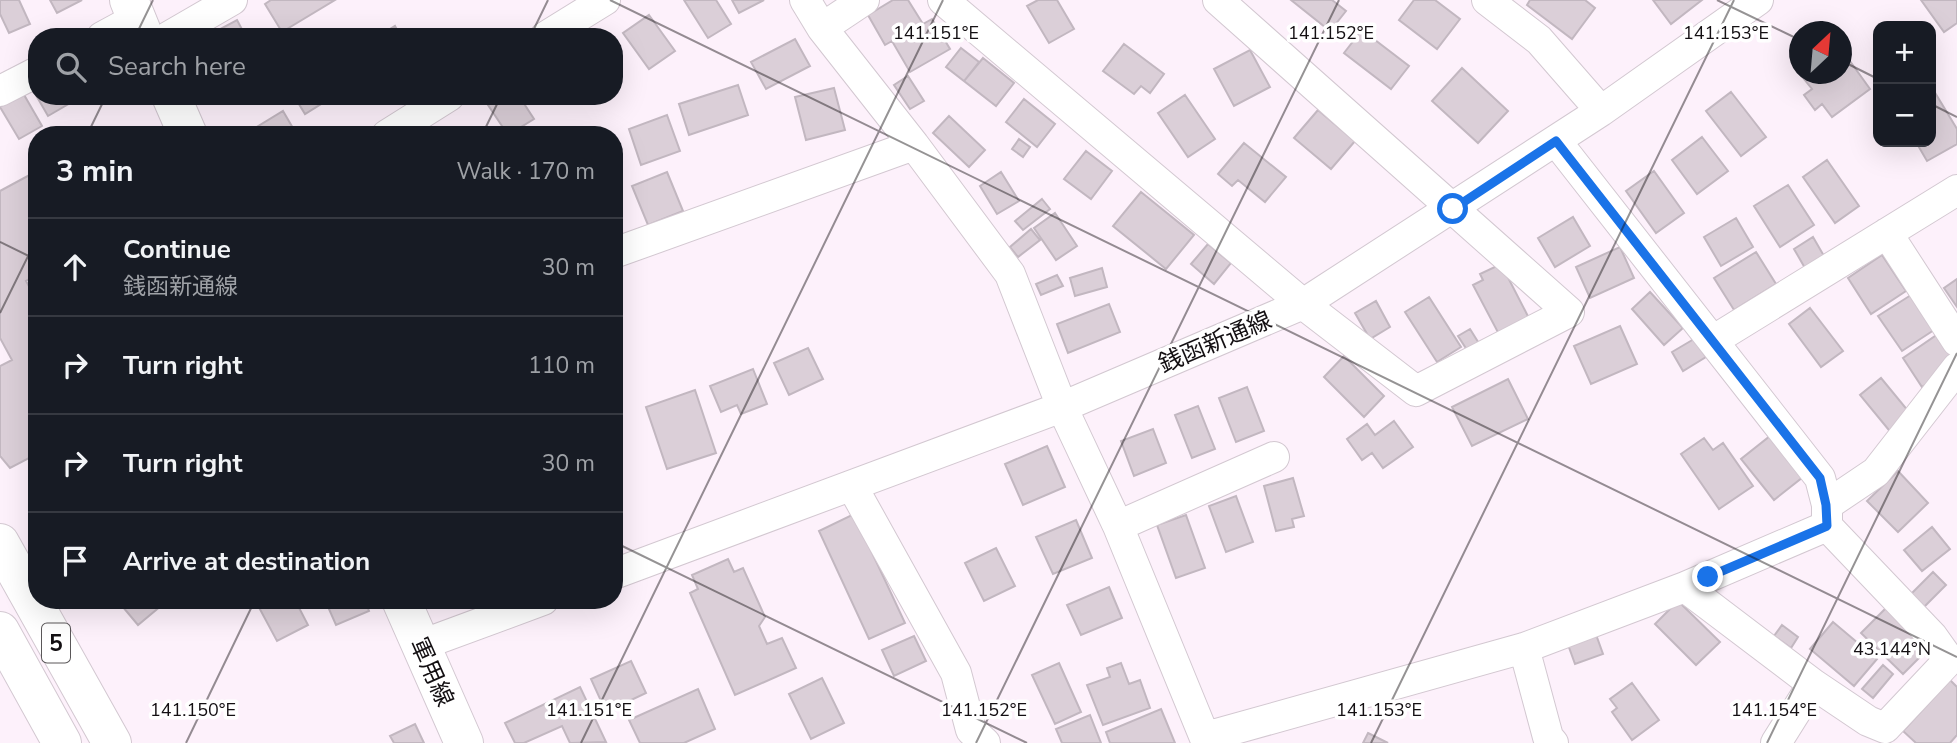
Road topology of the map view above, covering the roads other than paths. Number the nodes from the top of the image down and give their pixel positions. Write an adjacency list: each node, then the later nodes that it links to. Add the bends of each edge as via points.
1 (232, 0): 9 (street)
2 (605, 0): 10 (street)
3 (805, 0): 11 (street)
4 (864, 0): 11 (street)
5 (943, 0): 25 (street)
6 (1218, 0): 22 (street)
7 (1487, 0): 16 (street, via 1539,40)
8 (1758, 0): 16 (street, 銭函新通線)
9 (144, 23)
10 (560, 28)
11 (822, 28): 20 (street)
12 (28, 77): 13 (street)
13 (0, 91)
14 (175, 105): 17 (main road)
15 (435, 105): 18 (street)
16 (1601, 111): 19 (street, 銭函新通線)
17 (184, 126)
18 (401, 126)
19 (1556, 141): 22 (street, 銭函新通線); 26 (street)
20 (914, 145): 24 (street); 29 (street, via 1010,274)
21 (1957, 190): 23 (street)
22 (1453, 209): 25 (street, 銭函新通線); 25 (street, via 1569,312 1416,391)
23 (1887, 233): 26 (street); 27 (street)
24 (623, 250)
25 (1303, 304): 29 (street, 銭函新通線)
26 (1714, 340): 32 (street, via 1820,478)
27 (1957, 341)
28 (1957, 368): 32 (street, via 1876,472)
29 (1062, 407): 31 (street, 銭函新通線); 33 (street)
30 (1274, 457): 33 (street)
31 (852, 485): 35 (street, 銭函新通線); 50 (street, via 956,673 971,730)
32 (1827, 516): 36 (street); 45 (street, via 1949,660)
33 (1118, 526): 46 (street)
34 (0, 542): 37 (main road, 5)
35 (623, 571)
36 (1685, 587): 43 (street); 44 (street)
37 (28, 592)
38 (37, 609): 48 (main road, 5)
39 (405, 609): 42 (main road, 軍用線)
40 (519, 609): 42 (street)
41 (0, 631): 47 (main road, 5)
42 (421, 645): 49 (main road, 軍用線)
43 (1524, 648): 46 (street); 51 (street)
44 (1813, 684): 45 (street); 52 (street)
45 (1884, 735)
46 (1207, 740)
47 (62, 743)
48 (112, 743)
49 (464, 743)
50 (985, 743)
51 (1553, 743)
52 (1776, 743)

